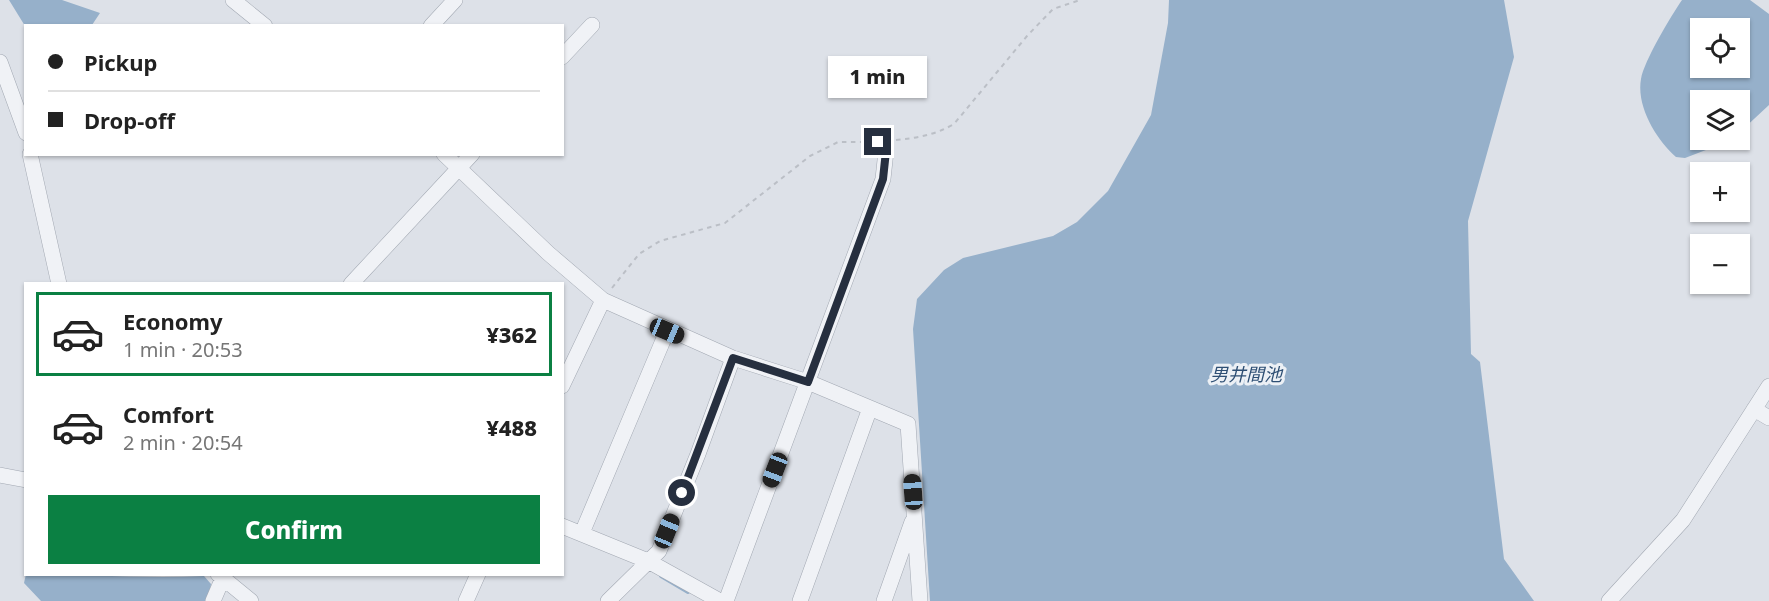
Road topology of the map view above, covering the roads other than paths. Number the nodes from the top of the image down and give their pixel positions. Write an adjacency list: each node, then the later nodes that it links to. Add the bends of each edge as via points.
1 (233, 0): 3 (street)
2 (455, 0): 4 (street)
3 (262, 24)
4 (433, 24)
5 (592, 26): 6 (street)
6 (564, 55)
7 (0, 62): 8 (street)
8 (24, 128)
9 (878, 142): 20 (street, via 886,151 883,179)
10 (30, 156): 14 (street)
11 (446, 156): 13 (street)
12 (470, 156): 13 (street)
13 (459, 169): 15 (street); 16 (street)
14 (59, 282)
15 (353, 282)
16 (603, 300): 17 (street); 19 (street)
17 (667, 331): 18 (street); 29 (street)
18 (733, 358): 20 (street); 30 (street, via 659,551)
19 (564, 382)
20 (808, 382): 22 (street); 38 (street)
21 (1769, 386): 23 (street)
22 (870, 408): 27 (street, via 908,424); 39 (street)
23 (1754, 409): 24 (street); 42 (street, via 1683,520)
24 (1769, 418)
25 (0, 475): 26 (street)
26 (24, 480)
27 (915, 514): 40 (street); 41 (street)
28 (564, 527): 29 (street)
29 (582, 533): 30 (street)
30 (648, 561): 36 (street); 37 (street)
31 (477, 576): 35 (street)
32 (220, 577): 33 (street); 34 (street)
33 (213, 601)
34 (251, 601)
35 (466, 601)
36 (608, 601)
37 (720, 601)
38 (726, 601)
39 (800, 601)
40 (884, 601)
41 (920, 601)
42 (1609, 601)

